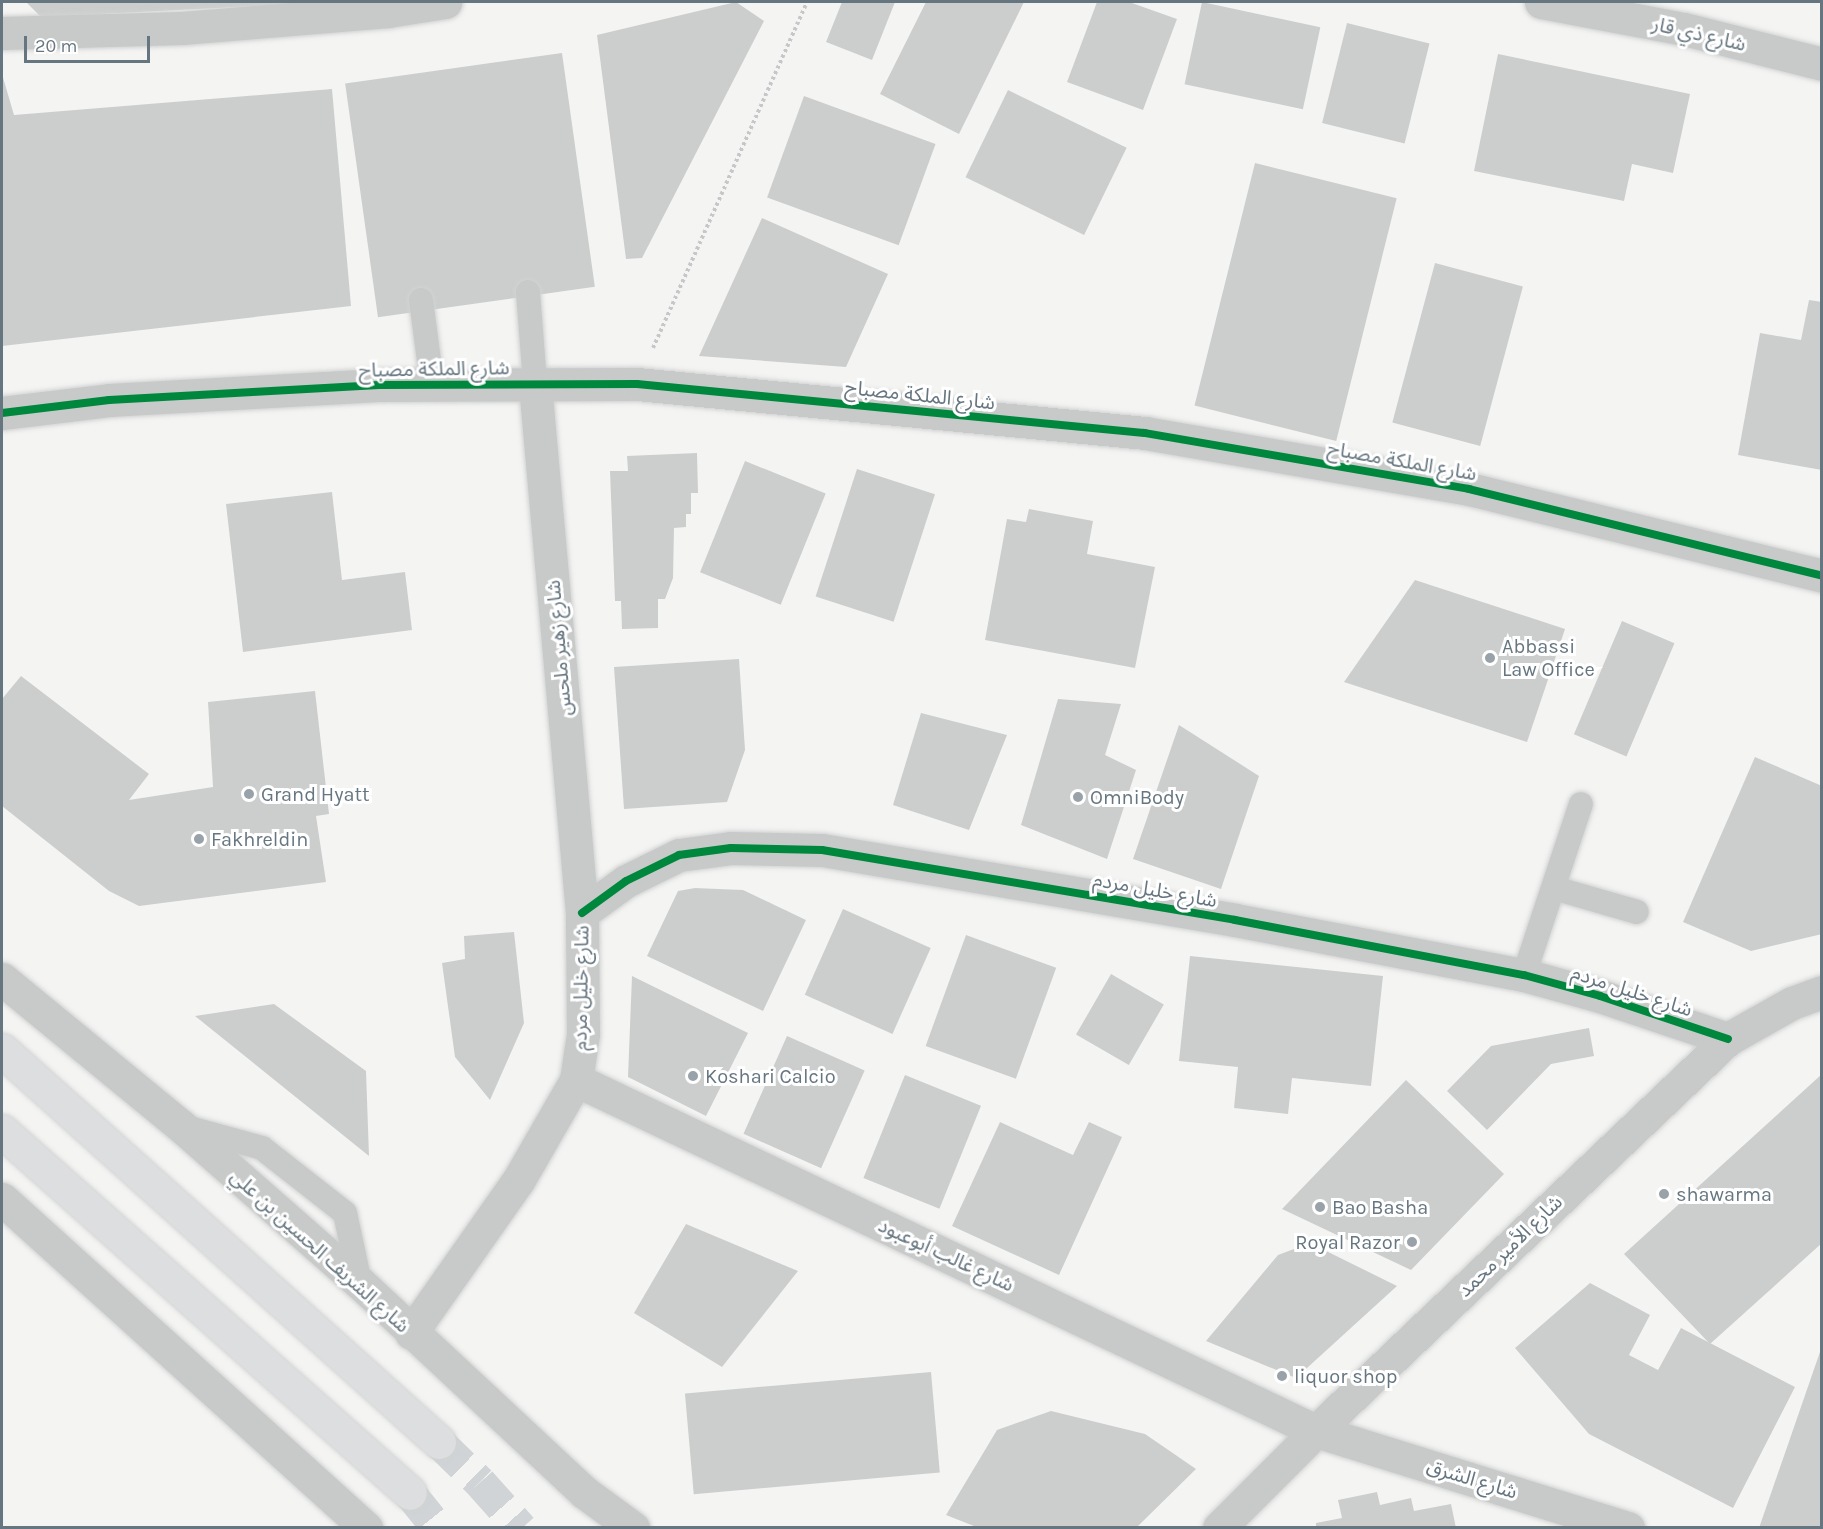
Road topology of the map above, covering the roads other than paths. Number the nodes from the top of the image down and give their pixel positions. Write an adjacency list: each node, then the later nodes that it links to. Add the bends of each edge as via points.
1 (445, 2): 3 (street, via 388,11 182,28)
2 (1541, 2): 4 (street, شارع ذي قار, via 1684,29)
3 (2, 33)
4 (1821, 64)
5 (528, 292): 8 (lane)
6 (420, 300): 7 (lane)
7 (432, 384): 8 (street, شارع الملكة مصباح); 9 (street, شارع الملكة مصباح, via 109,400)
8 (536, 384): 10 (street, شارع الملكة مصباح, via 637,384 1145,433 1469,489); 14 (street, شارع زهير ملحس)
9 (2, 413)
10 (1821, 576)
11 (1581, 804): 12 (lane)
12 (1554, 888): 13 (lane); 15 (lane)
13 (1637, 912)
14 (582, 913): 15 (street, شارع خليل مردم, via 626,881 679,855 731,848 822,850 1235,920); 20 (street, شارع خليل مردم, via 583,1034)
15 (1524, 975): 18 (street, شارع خليل مردم)
16 (2, 979): 21 (street, شارع الشريف الحسين بن علي)
17 (1821, 992): 18 (street, شارع الأمير محمد, via 1792,1003)
18 (1728, 1039): 26 (street, شارع الأمير محمد)
19 (2, 1050): 27 (main road)
20 (576, 1080): 25 (street, شارع خليل مردم, via 518,1181); 26 (street, شارع غالب أبوعبود)
21 (181, 1126): 24 (street, شارع الشريف الحسين بن علي); 24 (lane, via 262,1148 345,1213)
22 (2, 1131): 29 (main road)
23 (2, 1199): 30 (street)
24 (360, 1283): 25 (street, شارع الشريف الحسين بن علي)
25 (411, 1333): 28 (street, شارع الشريف الحسين بن علي)
26 (1316, 1431): 33 (street, شارع الأمير محمد); 34 (street, شارع الشرق)
27 (439, 1442)
28 (584, 1492): 31 (street); 32 (street, شارع الشريف الحسين بن علي)
29 (410, 1493)
30 (366, 1527)
31 (607, 1527)
32 (633, 1527)
33 (1219, 1527)
34 (1628, 1527)

